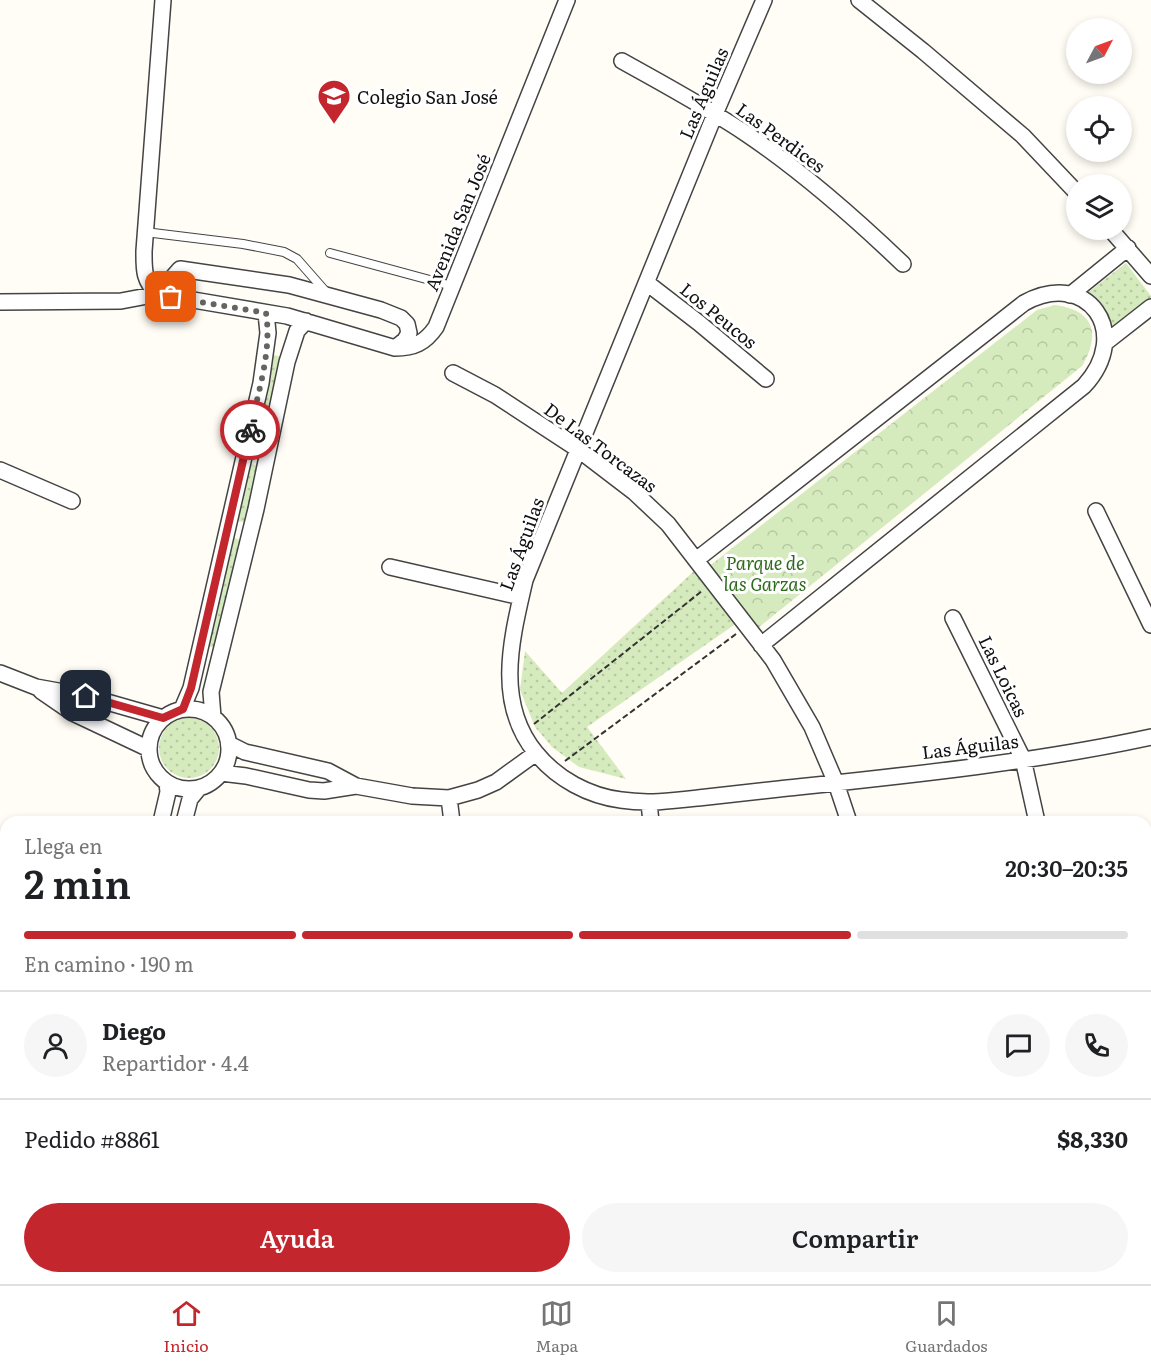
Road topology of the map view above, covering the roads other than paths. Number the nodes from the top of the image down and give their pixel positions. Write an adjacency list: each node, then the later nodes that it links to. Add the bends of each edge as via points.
1 (163, 0): 8 (street)
2 (567, 0): 15 (street, Avenida San José)
3 (764, 0): 6 (street, Las Águilas)
4 (859, 0): 7 (street, via 1023,136)
5 (622, 61): 6 (street, Las Perdices)
6 (715, 114): 12 (street, Las Perdices, via 804,177); 14 (street, Las Águilas)
7 (1066, 181)
8 (146, 232): 16 (street, via 144,272 148,285); 18 (lane, via 284,252 297,258)
9 (1120, 240): 10 (street)
10 (1128, 248): 13 (street); 17 (street)
11 (330, 253): 15 (lane)
12 (903, 264)
13 (1150, 273)
14 (647, 283): 26 (street, Los Peucos); 27 (street, Las Águilas)
15 (452, 286): 24 (street, Avenida San José, via 428,337 415,346)
16 (158, 294): 18 (street, via 180,269 276,283); 19 (street, via 121,301); 21 (street)
17 (1070, 295): 23 (street, via 1083,300 1099,316); 31 (street, via 1048,294 1024,303)
18 (329, 296): 24 (street, via 401,318 409,333)
19 (0, 302)
20 (1151, 307): 23 (street)
21 (266, 313): 22 (street); 39 (street, via 268,333 261,383)
22 (306, 321): 24 (street); 40 (street, via 297,332 287,362 211,692)
23 (1105, 343): 36 (street, via 1099,367 1078,392)
24 (395, 348)
25 (453, 373): 27 (street, De Las Torcazas, via 495,395)
26 (766, 379)
27 (579, 450): 31 (street, De Las Torcazas, via 634,492 668,524); 33 (street, Las Águilas)
28 (0, 470): 29 (street)
29 (72, 501)
30 (1096, 511): 35 (street)
31 (696, 560): 36 (street, De Las Torcazas)
32 (390, 567): 33 (street)
33 (521, 597): 45 (street, Las Águilas, via 509,674 512,703 523,733)
34 (953, 618): 46 (street, Las Loicas)
35 (1151, 625)
36 (761, 645): 49 (street, De Las Torcazas, via 813,728)
37 (0, 673): 38 (street)
38 (36, 687): 41 (street, via 86,696); 44 (street, via 73,713)
39 (183, 709): 40 (street); 41 (street)
40 (213, 717): 43 (street, via 224,729)
41 (163, 718): 44 (street, via 152,732)
42 (1151, 737): 46 (street, Las Águilas)
43 (229, 744): 47 (street); 50 (street, via 245,752 328,771)
44 (148, 749): 48 (street, via 152,766)
45 (536, 753): 52 (street, via 496,782); 53 (street, Las Águilas, via 569,782 594,794)
46 (1023, 759): 49 (street, Las Águilas); 59 (street, Las Loicas)
47 (221, 773): 50 (street, via 309,790); 51 (street)
48 (167, 783): 51 (street, via 185,789); 54 (street)
49 (836, 783): 53 (street, Las Águilas); 58 (street, De Las Torcazas)
50 (356, 786): 52 (street)
51 (199, 788): 55 (street, via 190,799)
52 (449, 798): 56 (street)
53 (649, 803): 57 (street)
54 (163, 816)
55 (186, 816)
56 (451, 816)
57 (650, 816)
58 (847, 816)
59 (1036, 816)

